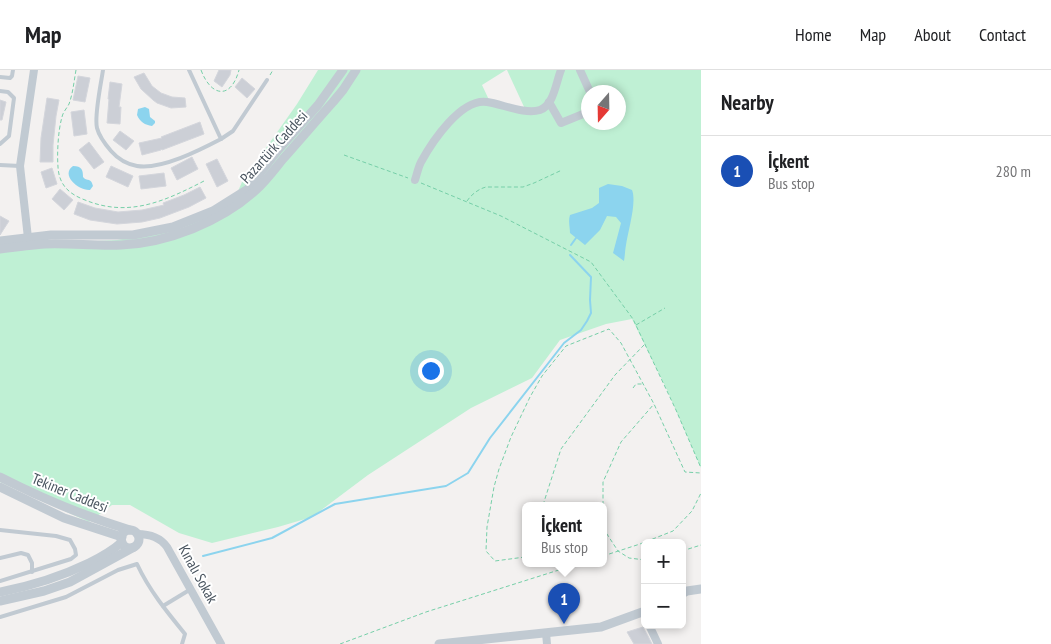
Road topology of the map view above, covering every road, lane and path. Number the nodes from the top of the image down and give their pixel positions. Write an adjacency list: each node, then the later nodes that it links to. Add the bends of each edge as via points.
1 (13, 70): 13 (lane, via 10,78)
2 (34, 70): 23 (street)
3 (76, 70): 26 (path, via 70,102 62,118 58,154 60,178 74,196 105,207 137,206 158,202)
4 (103, 70): 19 (lane, via 97,128 104,144 124,162 154,166 199,151)
5 (189, 70): 19 (lane)
6 (201, 70): 7 (path, via 207,82 222,92 229,89)
7 (239, 70)
8 (273, 70): 14 (path)
9 (343, 70): 29 (street, Pazartürk Caddesi, via 248,189 213,211 148,233 51,235)
10 (356, 70): 29 (street, Pazartürk Caddesi, via 338,96 257,189 221,214 160,240 121,245 33,245)
11 (560, 70): 17 (street)
12 (580, 70): 15 (street)
13 (0, 77)
14 (266, 80): 19 (lane, via 233,131)
15 (587, 85)
16 (0, 91): 20 (lane, via 8,92 14,98 9,136)
17 (549, 102): 18 (street, via 561,123); 25 (street, via 541,110 532,112 485,101 464,109 428,151)
18 (581, 115)
19 (220, 139)
20 (0, 144)
21 (344, 155): 25 (path)
22 (0, 165): 23 (lane)
23 (20, 166): 29 (street)
24 (562, 170): 27 (path, via 523,186 480,189)
25 (414, 180): 27 (path)
26 (204, 181)
27 (467, 202): 32 (path, via 591,262)
28 (0, 241): 29 (street)
29 (24, 242): 30 (street)
30 (0, 249)
31 (665, 308): 32 (path)
32 (635, 325): 33 (path)
33 (645, 344): 34 (path); 38 (path)
34 (630, 359): 35 (path); 43 (path, via 562,449); 56 (path, via 609,329 566,346 530,397 499,469 487,527 486,552 495,561)
35 (644, 384): 36 (path, via 636,384); 37 (path)
36 (633, 388)
37 (654, 404): 39 (path, via 685,472); 44 (path, via 621,442 603,482)
38 (701, 468)
39 (701, 473)
40 (0, 478): 47 (street, Tekiner Caddesi, via 72,511)
41 (0, 487): 46 (street, Tekiner Caddesi, via 64,518)
42 (701, 493): 52 (path, via 692,511 673,531)
43 (545, 502)
44 (602, 502)
45 (0, 530): 60 (lane, via 56,536 73,544 76,555 71,560)
46 (102, 531): 49 (street, Tekiner Caddesi); 54 (street, via 110,540)
47 (134, 532): 49 (street, via 125,532); 51 (street, via 139,537); 62 (street, Kınalı Sokak, via 164,542)
48 (607, 534): 52 (path)
49 (122, 539): 51 (street, Tekiner Caddesi, via 126,546); 54 (street)
50 (701, 545): 53 (path)
51 (134, 547): 66 (street, via 70,582)
52 (618, 551): 55 (path); 58 (path, via 629,558)
53 (686, 551)
54 (107, 554): 64 (street, via 57,577)
55 (607, 555)
56 (522, 557)
57 (0, 558): 60 (lane, via 21,553 28,555)
58 (641, 560)
59 (568, 567): 74 (path, via 426,612)
60 (32, 572): 61 (lane)
61 (0, 581)
62 (191, 589): 67 (lane); 73 (street, Kınalı Sokak)
63 (700, 589): 65 (street)
64 (0, 592)
65 (686, 593)
66 (0, 601)
67 (162, 606): 69 (lane, via 137,564 118,570 66,597); 72 (lane, via 186,634)
68 (641, 614): 71 (street, via 601,627)
69 (0, 617)
70 (651, 629): 77 (street)
71 (546, 633): 75 (street); 76 (street)
72 (182, 644)
73 (221, 644)
74 (340, 644)
75 (439, 644)
76 (547, 644)
77 (658, 644)

